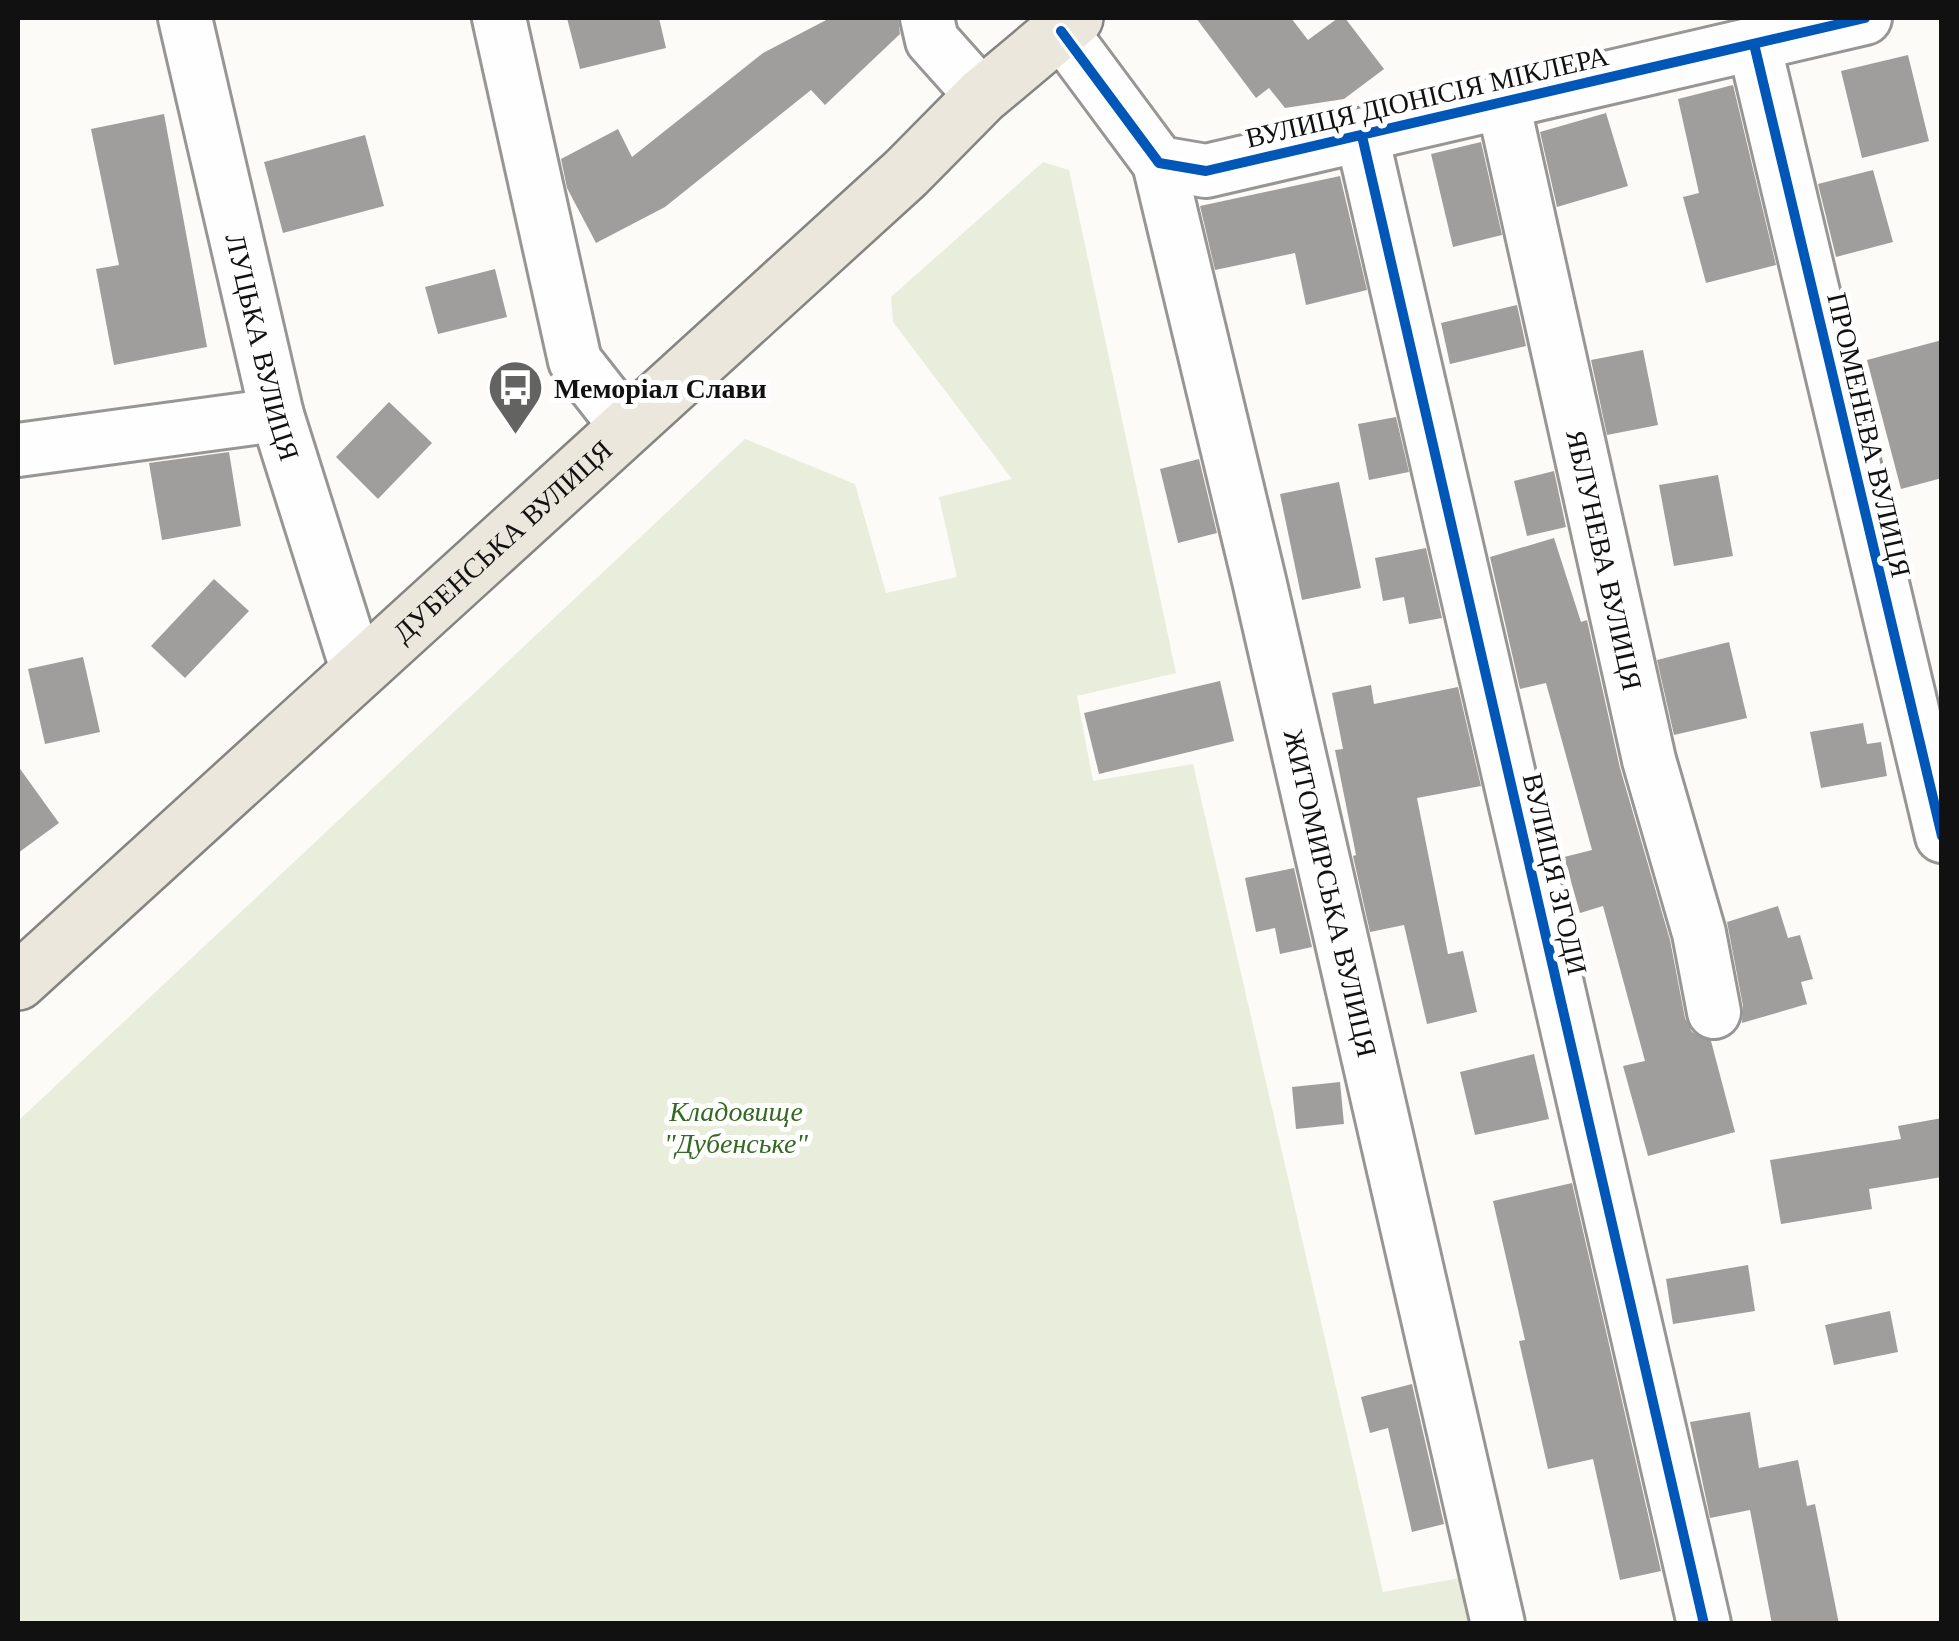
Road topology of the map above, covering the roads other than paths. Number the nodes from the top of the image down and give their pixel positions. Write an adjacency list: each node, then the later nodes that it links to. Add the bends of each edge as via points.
1 (185, 18): 11 (street, ЛУЦЬКА ВУЛИЦЯ)
2 (498, 18): 12 (street, via 575,361)
3 (927, 18): 7 (street, via 932,40)
4 (1865, 18): 6 (street, ВУЛИЦЯ ДІОНІСІЯ МІКЛЕРА)
5 (1068, 24): 7 (main road, ДУБЕНСЬКА ВУЛИЦЯ); 10 (street)
6 (1754, 44): 8 (street, ВУЛИЦЯ ДІОНІСІЯ МІКЛЕРА); 15 (street, ПРОМЕНЕВА ВУЛИЦЯ)
7 (982, 96): 12 (main road, ДУБЕНСЬКА ВУЛИЦЯ)
8 (1503, 103): 9 (street, ВУЛИЦЯ ДІОНІСІЯ МІКЛЕРА); 17 (street, ЯБЛУНЕВА ВУЛИЦЯ, via 1645,742 1699,933)
9 (1362, 136): 10 (street, ВУЛИЦЯ ДІОНІСІЯ МІКЛЕРА, via 1206,171); 19 (street, ВУЛИЦЯ ЗГОДИ)
10 (1159, 163): 18 (street, ЖИТОМИРСЬКА ВУЛИЦЯ)
11 (278, 416): 13 (street); 14 (street, ЛУЦЬКА ВУЛИЦЯ)
12 (626, 426): 14 (main road, ДУБЕНСЬКА ВУЛИЦЯ)
13 (18, 450)
14 (357, 670): 16 (main road, ДУБЕНСЬКА ВУЛИЦЯ)
15 (1942, 836)
16 (18, 982)
17 (1714, 1012)
18 (1498, 1624)
19 (1704, 1624)

